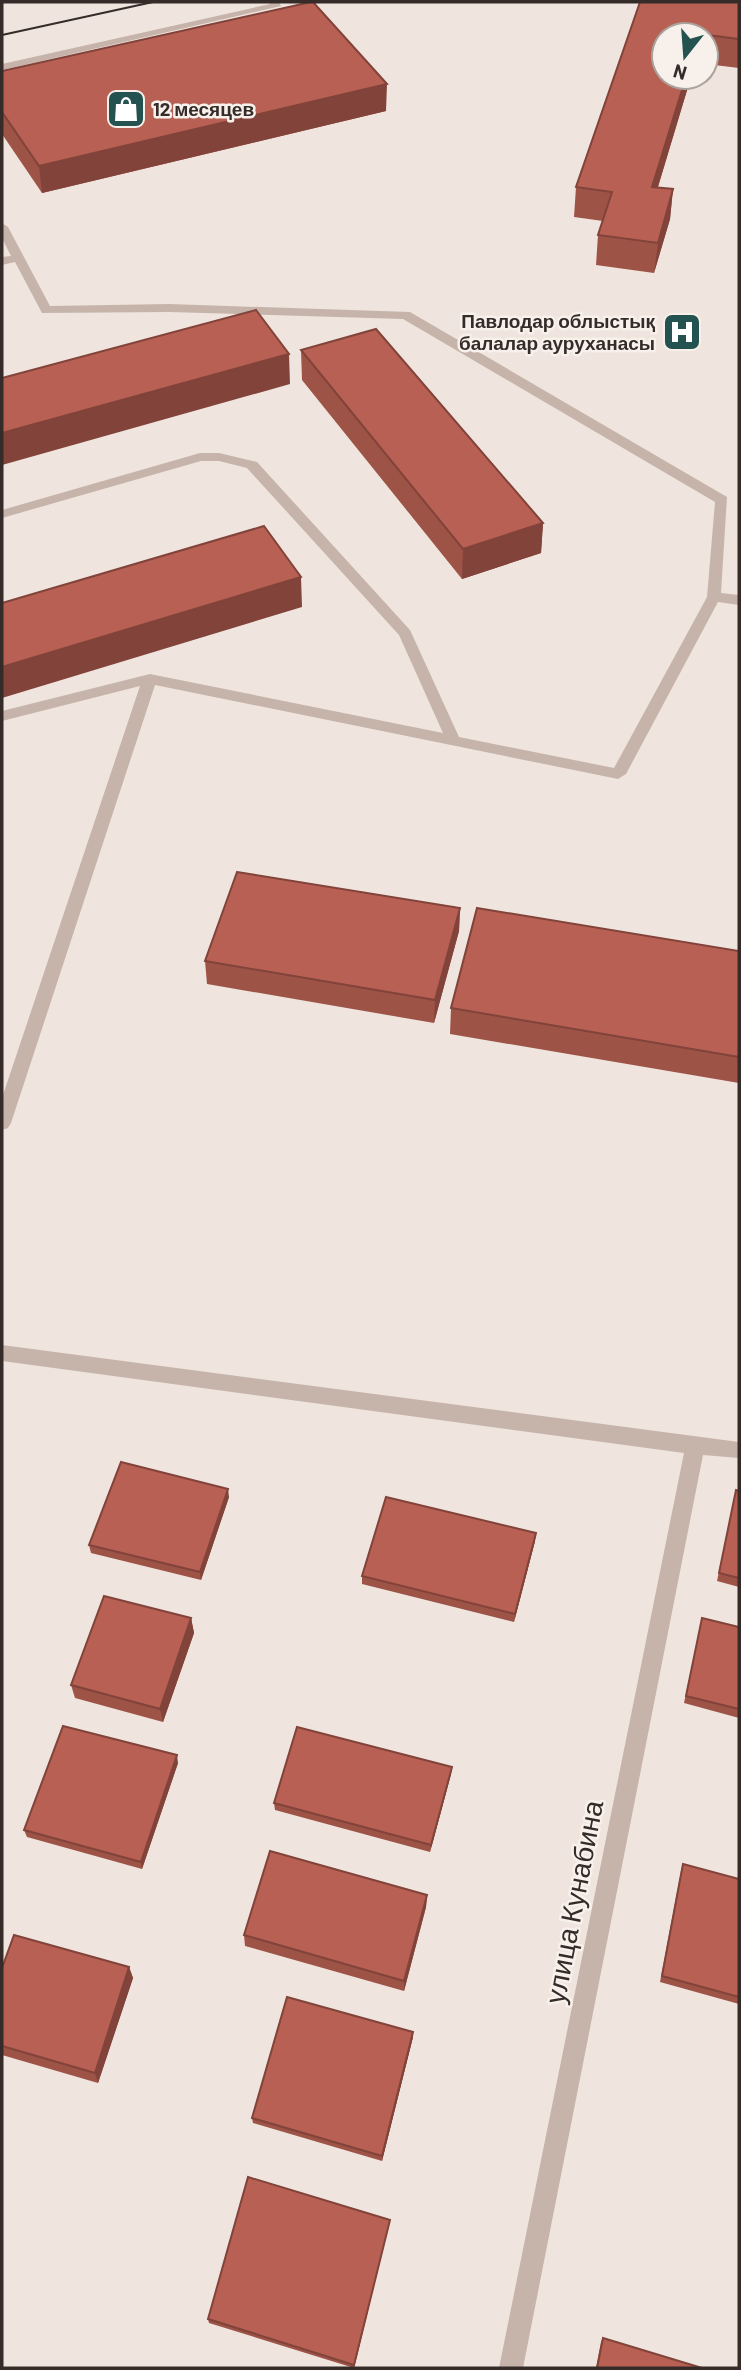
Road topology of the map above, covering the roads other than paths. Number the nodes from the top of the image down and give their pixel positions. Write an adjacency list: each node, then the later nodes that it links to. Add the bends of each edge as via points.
1 (274, 2): 2 (street, via 276,6)
2 (2, 67)
3 (2, 227): 4 (street)
4 (19, 258): 5 (street); 7 (street, via 46,310 169,308 406,315 722,500)
5 (2, 261)
6 (2, 514): 11 (street, via 200,457 252,465 405,632)
7 (714, 597): 8 (street); 11 (street, via 618,774)
8 (739, 600)
9 (150, 679): 10 (street); 11 (street); 12 (street)
10 (2, 716)
11 (453, 740)
12 (2, 1123)
13 (2, 1353): 14 (street)
14 (695, 1446): 15 (street); 16 (street, улица Кунабина)
15 (739, 1450)
16 (511, 2368)

